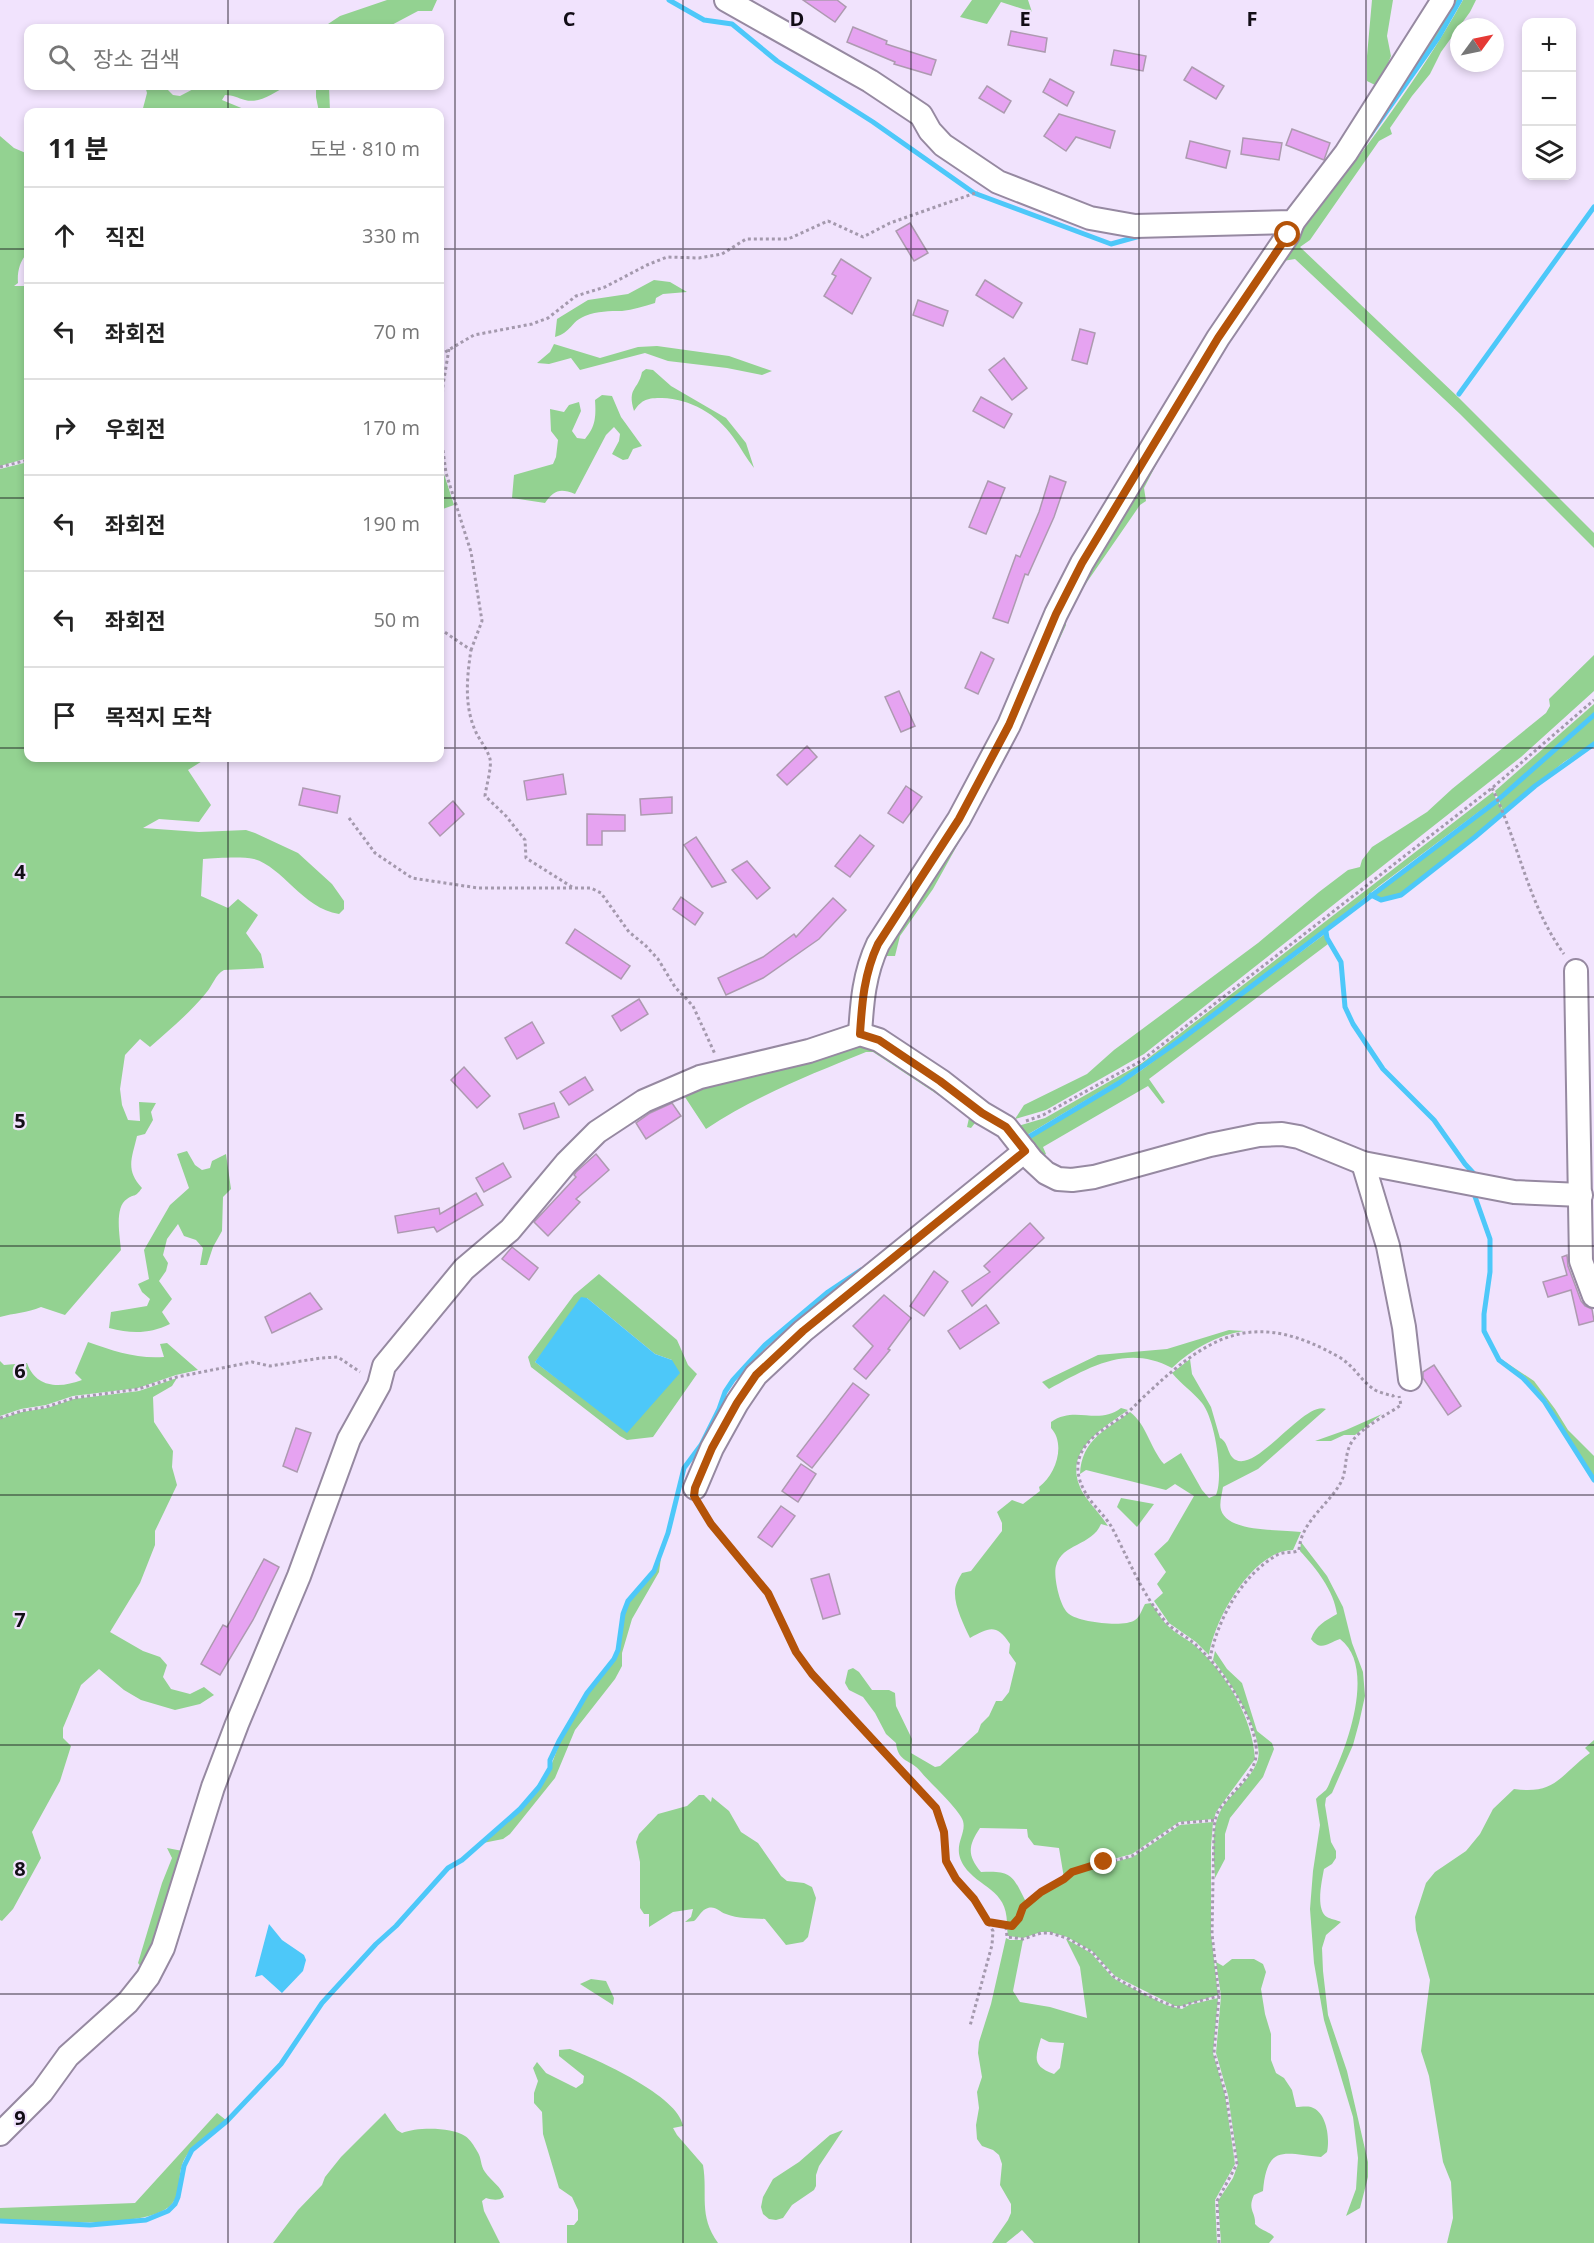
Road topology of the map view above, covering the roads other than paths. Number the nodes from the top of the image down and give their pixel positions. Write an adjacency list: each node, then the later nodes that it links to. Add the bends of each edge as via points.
1 (726, 0): 3 (street, via 870,81 921,115 943,145 998,182 1090,218 1135,226)
2 (1443, 0): 3 (street, via 1346,153)
3 (1293, 222): 5 (street, via 1082,563 1009,725 959,819 874,953 863,987)
4 (1576, 971): 8 (street)
5 (860, 1034): 6 (street, via 879,1040 1006,1127); 12 (street, via 809,1051 700,1077 644,1101 597,1132 510,1230 464,1269 384,1366 379,1385 349,1438 300,1576 213,1787 163,1948 148,1977 128,2002 68,2056 42,2092)
6 (1025, 1151): 7 (street, via 1046,1173 1072,1180 1259,1135 1299,1137); 11 (street, via 803,1331 756,1375 712,1448)
7 (1363, 1163): 8 (street, via 1514,1192); 10 (street, via 1388,1245)
8 (1581, 1195): 9 (street, via 1581,1261)
9 (1594, 1296)
10 (1410, 1379)
11 (695, 1488)
12 (0, 2134)

